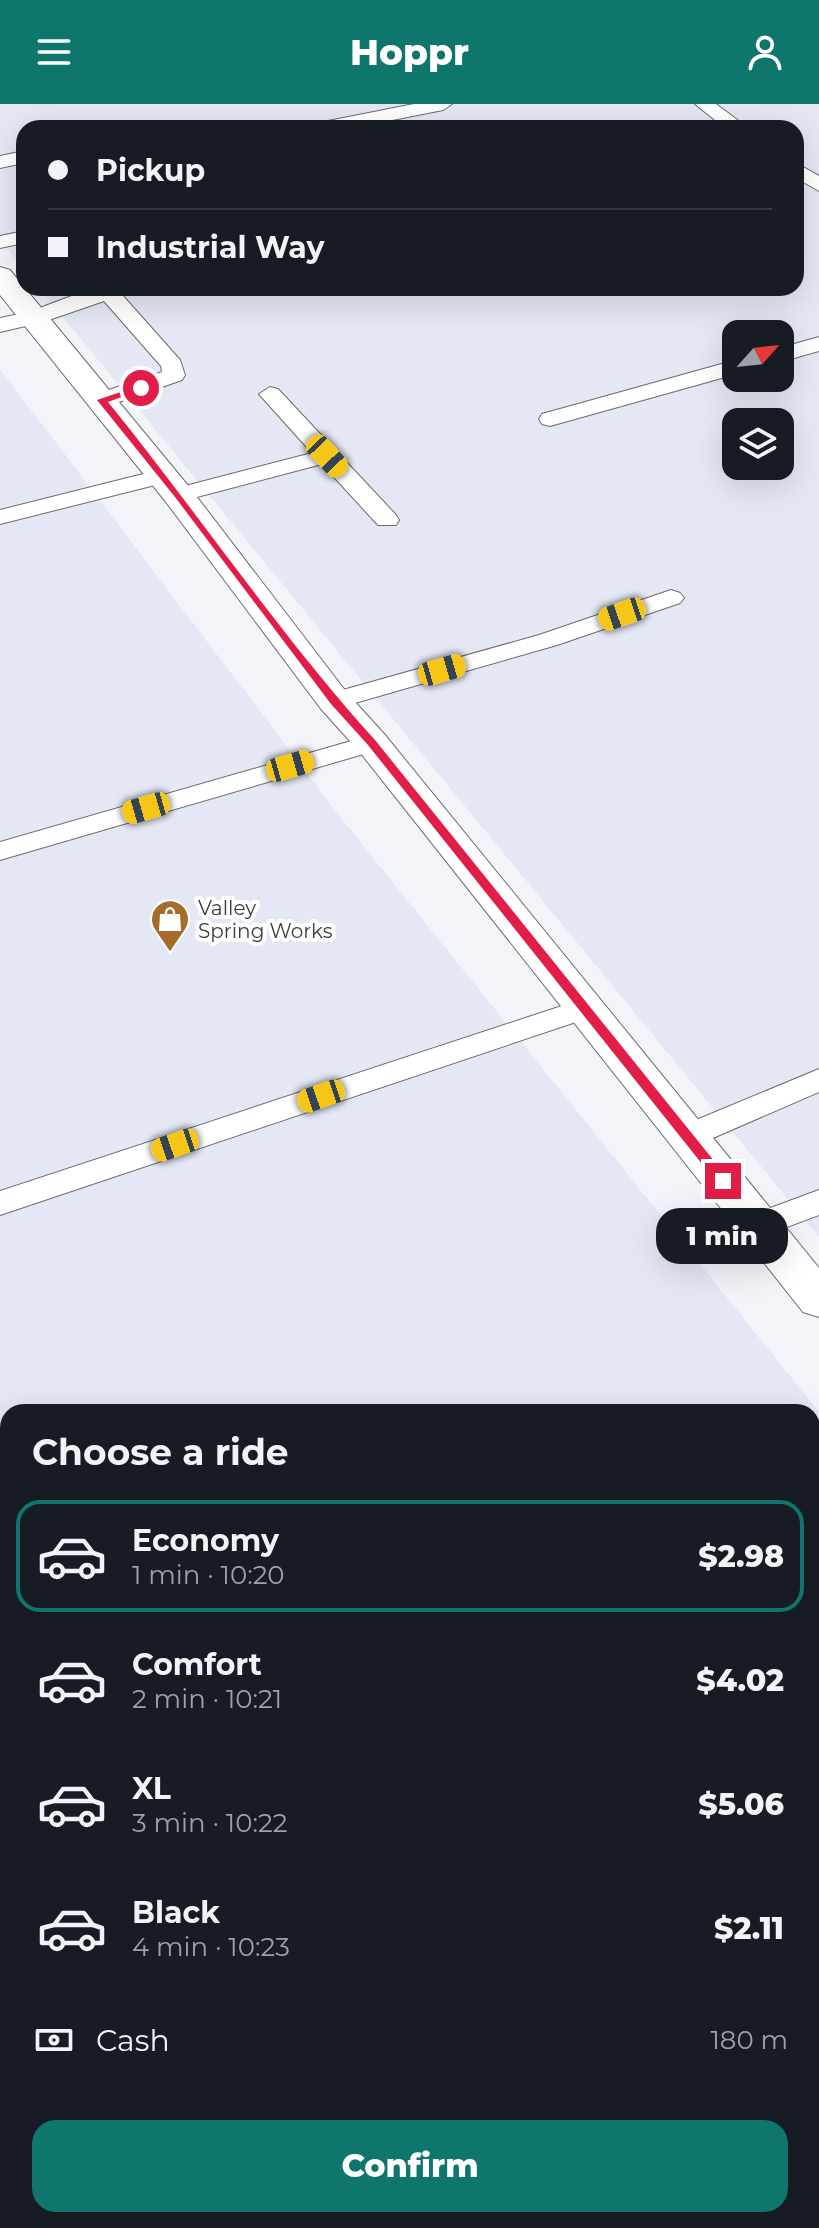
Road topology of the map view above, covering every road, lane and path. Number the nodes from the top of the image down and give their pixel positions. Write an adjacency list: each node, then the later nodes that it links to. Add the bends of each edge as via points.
1 (443, 104): 3 (lane)
2 (704, 104): 4 (lane)
3 (363, 120)
4 (727, 120)
5 (0, 276): 8 (street)
6 (89, 296): 8 (lane)
7 (111, 296): 13 (lane, via 172,365 174,375)
8 (17, 321): 13 (street)
9 (819, 344): 10 (lane)
10 (794, 351)
11 (722, 371): 14 (lane)
12 (270, 394): 15 (lane)
13 (102, 400): 16 (street)
14 (550, 419)
15 (327, 456): 16 (lane); 18 (lane)
16 (171, 486): 17 (lane); 20 (street)
17 (0, 517)
18 (387, 520)
19 (671, 598): 20 (lane, via 548,640)
20 (334, 701): 21 (street)
21 (372, 743): 22 (lane); 23 (street)
22 (0, 851)
23 (583, 1009): 25 (street); 27 (lane)
24 (819, 1080): 25 (lane)
25 (688, 1136): 28 (street)
26 (819, 1202): 28 (lane)
27 (0, 1203)
28 (758, 1226): 29 (street)
29 (819, 1300)

